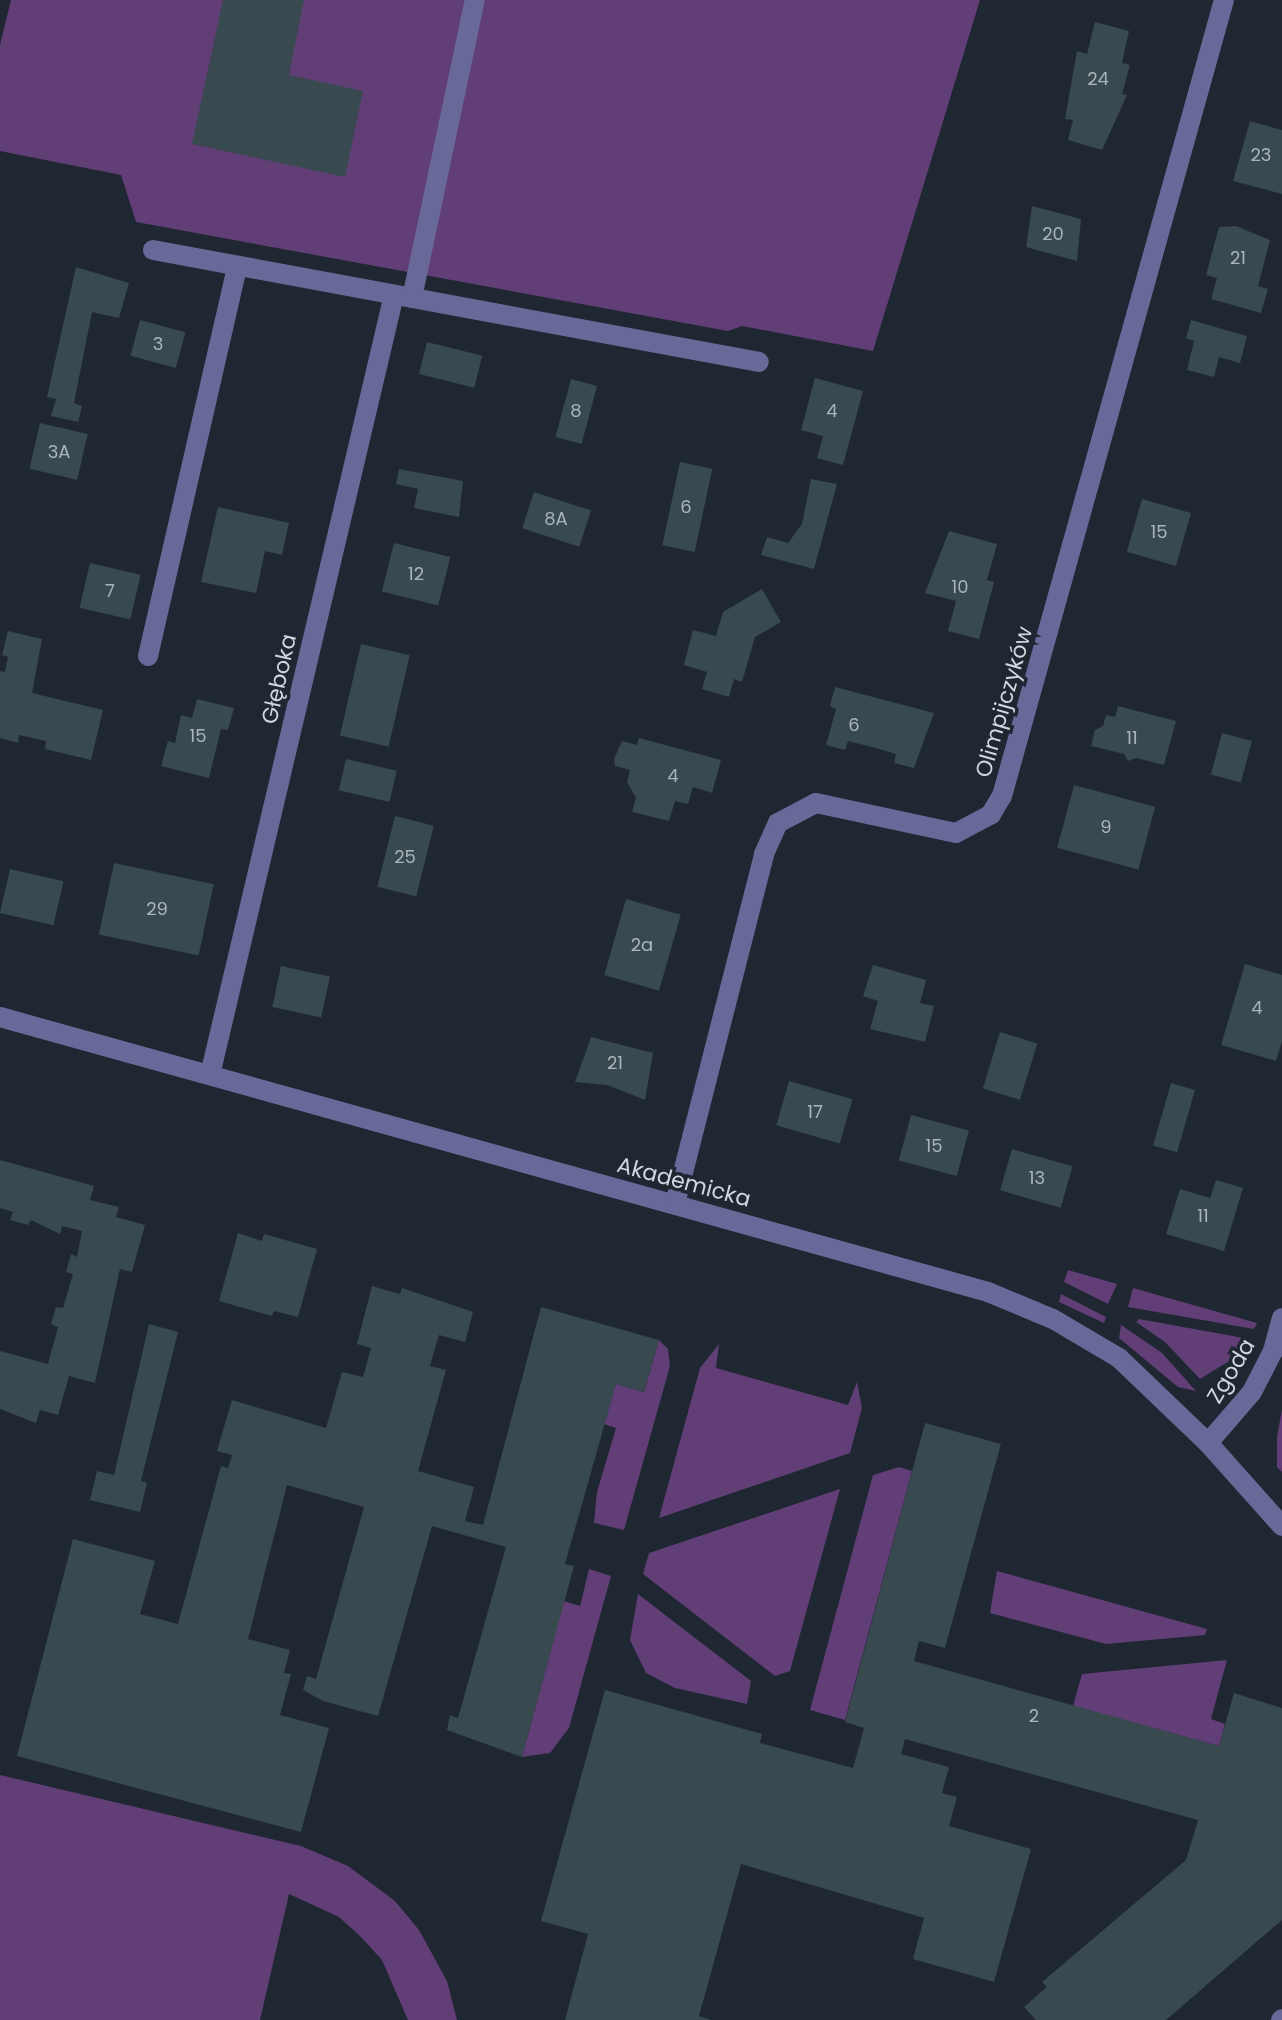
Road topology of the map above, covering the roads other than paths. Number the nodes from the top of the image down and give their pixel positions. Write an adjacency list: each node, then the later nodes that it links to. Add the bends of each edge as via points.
1 (475, 0): 5 (street, Głęboka)
2 (1224, 0): 10 (street, Olimpijczyków, via 1002,796 991,814 956,833 816,803 778,823 764,854)
3 (153, 250): 4 (street)
4 (237, 267): 5 (street); 7 (street)
5 (403, 296): 6 (street); 9 (street, Głęboka)
6 (759, 362)
7 (148, 656)
8 (0, 1017): 9 (street, Akademicka)
9 (210, 1075): 10 (street, Akademicka)
10 (675, 1204): 13 (street, Akademicka, via 988,1292 1053,1319 1119,1358)
11 (1282, 1318): 12 (street, Zgoda)
12 (1278, 1352): 13 (street, Zgoda, via 1240,1410)
13 (1208, 1443): 14 (street, Akademicka)
14 (1282, 1526)

